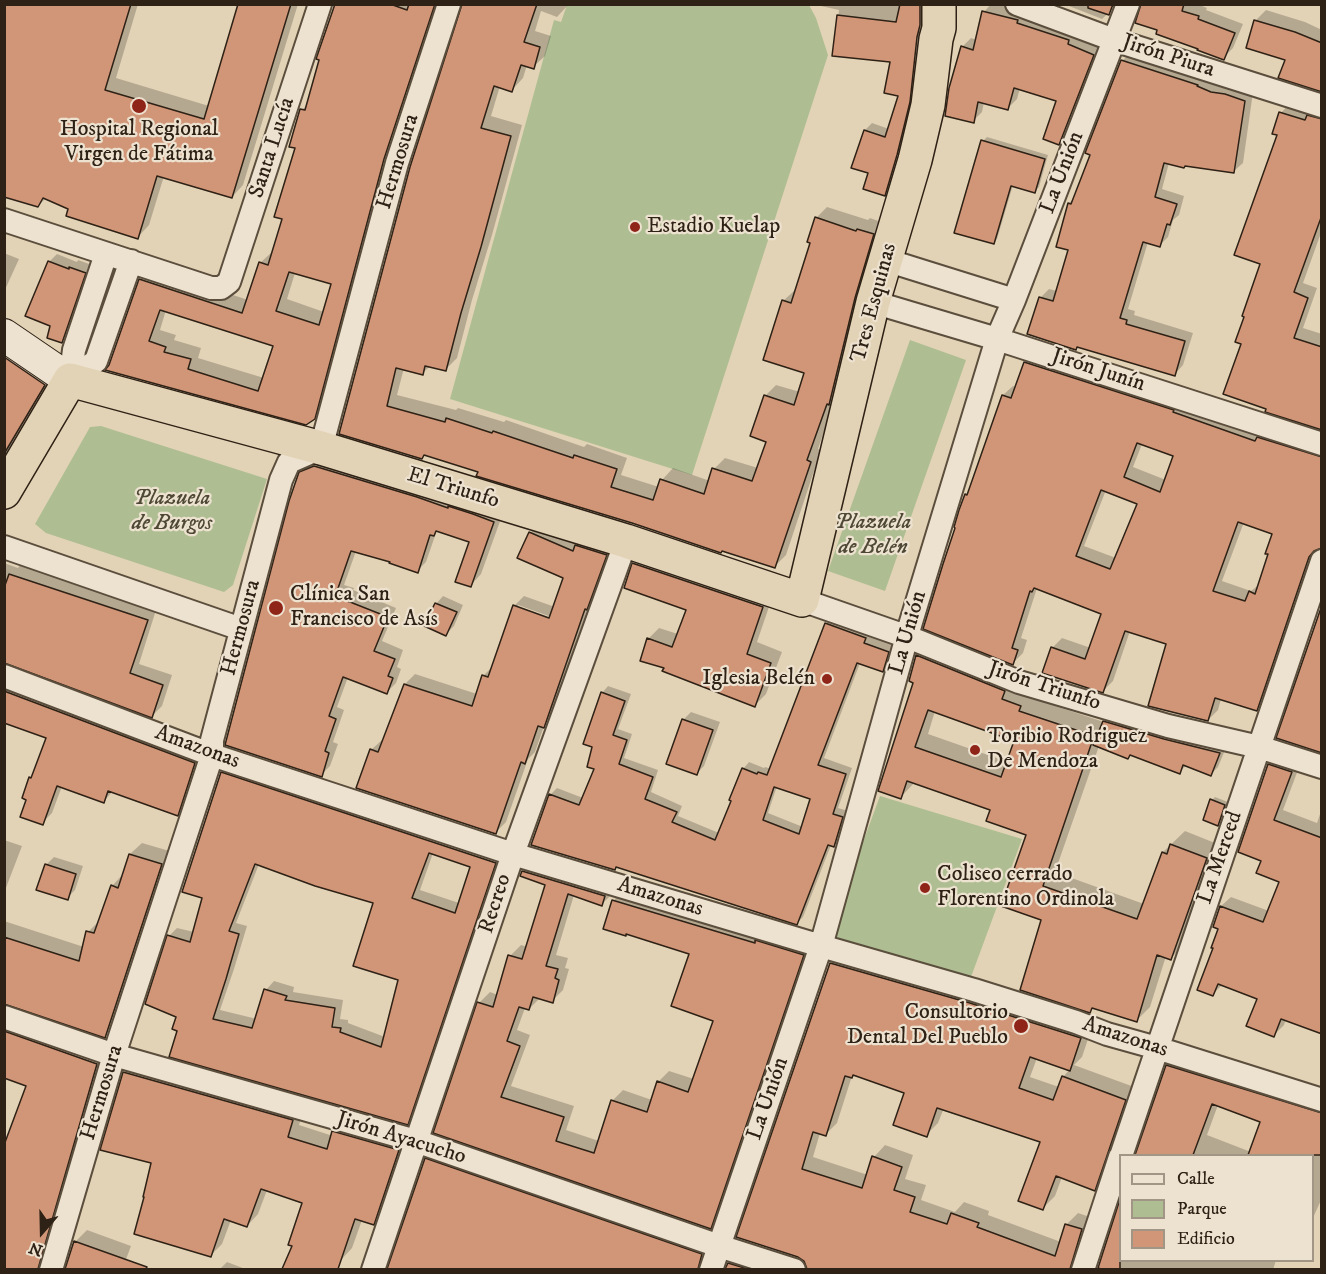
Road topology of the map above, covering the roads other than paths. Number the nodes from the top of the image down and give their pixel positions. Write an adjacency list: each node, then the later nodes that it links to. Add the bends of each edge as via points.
1 (320, 4): 11 (street, Santa Lucía, via 229,282 221,288 211,288)
2 (449, 4): 18 (street, Hermosura, via 397,163)
3 (939, 4): 10 (highway, Tres Esquinas, via 928,105)
4 (1017, 4): 6 (street, Jirón Piura)
5 (1128, 4): 6 (street, La Unión)
6 (1114, 40): 7 (street, Jirón Piura); 12 (street, La Unión)
7 (1322, 106)
8 (4, 220): 9 (street)
9 (106, 254): 11 (street); 16 (street, via 74,350)
10 (886, 260): 12 (street); 13 (highway, Tres Esquinas)
11 (131, 261): 16 (street, via 96,361)
12 (1014, 300): 15 (street, La Unión)
13 (873, 302): 15 (street, Jirón Junín); 23 (highway, Tres Esquinas)
14 (4, 335): 16 (main road, El Triunfo)
15 (997, 339): 17 (street, Jirón Junín); 25 (street, La Unión)
16 (70, 380): 18 (highway, El Triunfo); 19 (highway)
17 (1322, 444)
18 (321, 448): 20 (highway, El Triunfo); 24 (street, Hermosura, via 289,462 281,480)
19 (4, 492)
20 (626, 541): 23 (highway, El Triunfo); 30 (street, Recreo)
21 (4, 547): 24 (street)
22 (1322, 561): 27 (street, La Merced)
23 (802, 600): 25 (street, El Triunfo)
24 (241, 629): 28 (street, Hermosura, via 212,740)
25 (908, 637): 27 (street, Jirón Triunfo, via 1019,682 1168,726); 31 (street, La Unión)
26 (4, 676): 28 (street, Amazonas)
27 (1259, 747): 29 (street, Jirón Triunfo); 33 (street, La Merced)
28 (212, 755): 30 (street, Amazonas); 34 (street, Hermosura)
29 (1322, 767)
30 (513, 854): 31 (street, Amazonas); 36 (street, Recreo)
31 (821, 946): 33 (street, Amazonas); 39 (street, La Unión)
32 (4, 1017): 34 (street, Jirón Ayacucho)
33 (1157, 1048): 35 (street, Amazonas); 37 (street, La Merced)
34 (114, 1055): 36 (street, Jirón Ayacucho); 40 (street, Hermosura)
35 (1322, 1100)
36 (417, 1141): 39 (street, Jirón Ayacucho); 41 (street, Recreo)
37 (1122, 1154)
38 (1119, 1162): 44 (street, La Merced)
39 (719, 1246): 42 (street, La Unión); 43 (street, Jirón Ayacucho)
40 (51, 1269)
41 (373, 1269)
42 (711, 1269)
43 (794, 1269)
44 (1083, 1269)

